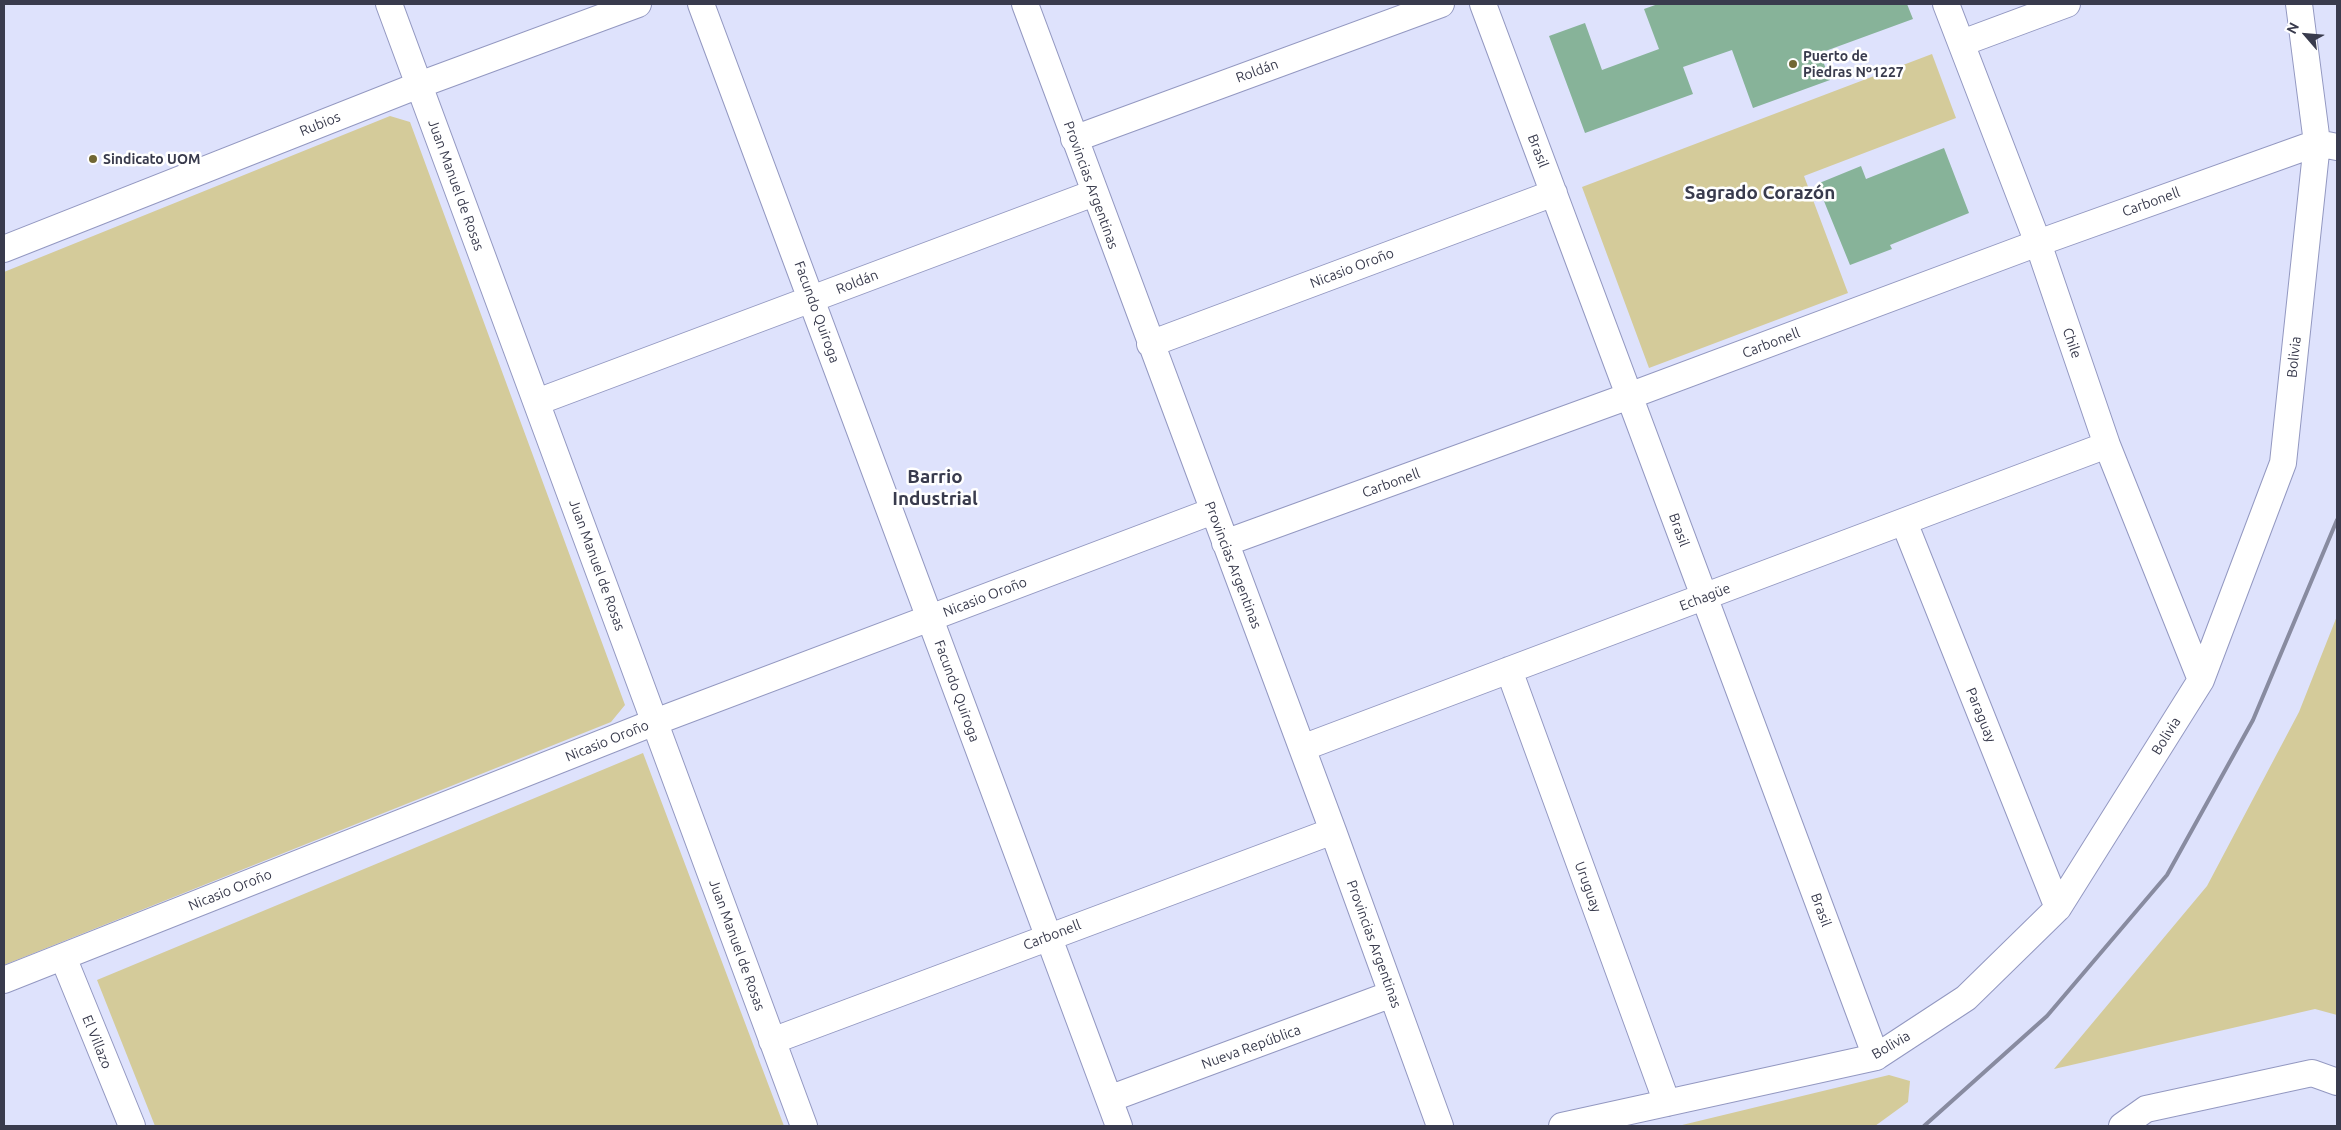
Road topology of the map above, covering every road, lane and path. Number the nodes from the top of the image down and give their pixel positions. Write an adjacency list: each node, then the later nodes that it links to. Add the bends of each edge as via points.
1 (389, 4): 11 (street, Juan Manuel de Rosas)
2 (638, 4): 11 (street, Rubios)
3 (701, 4): 18 (street, Facundo Quiroga)
4 (1025, 4): 12 (street, Provincias Argentinas)
5 (1441, 4): 12 (street, Roldán)
6 (1483, 4): 15 (street, Brasil)
7 (1946, 4): 10 (street, Chile)
8 (2067, 4): 10 (street)
9 (2299, 4): 13 (street, Bolivia)
10 (1962, 43): 16 (street, Chile)
11 (419, 85): 17 (street, Rubios); 21 (street, Juan Manuel de Rosas)
12 (1074, 139): 14 (street, Provincias Argentinas)
13 (2327, 145): 16 (street, Carbonell); 29 (street, Bolivia, via 2283,463)
14 (1094, 193): 18 (street, Roldán); 19 (street, Provincias Argentinas)
15 (1554, 193): 19 (street, Nicasio Oroño); 20 (street, Brasil)
16 (2038, 243): 20 (street, Carbonell); 22 (street, Chile)
17 (4, 249)
18 (812, 299): 21 (street, Roldán); 27 (street, Facundo Quiroga)
19 (1150, 344): 23 (street, Provincias Argentinas)
20 (1629, 396): 25 (street, Carbonell); 26 (street, Brasil)
21 (537, 402): 30 (street, Juan Manuel de Rosas)
22 (2107, 445): 24 (street, Echagüe); 29 (street, Chile)
23 (1213, 511): 25 (street, Provincias Argentinas); 27 (street, Nicasio Oroño)
24 (1904, 522): 26 (street, Echagüe); 33 (street, Paraguay)
25 (1226, 543): 31 (street, Provincias Argentinas)
26 (1704, 597): 28 (street, Echagüe); 39 (street, Brasil)
27 (930, 618): 30 (street, Nicasio Oroño); 34 (street, Facundo Quiroga)
28 (1509, 670): 31 (street, Echagüe); 42 (street, Uruguay)
29 (2201, 680): 33 (street, Bolivia)
30 (655, 722): 35 (street, Nicasio Oroño); 38 (street, Juan Manuel de Rosas)
31 (1302, 748): 32 (street, Provincias Argentinas)
32 (1333, 831): 34 (street, Carbonell); 37 (street, Provincias Argentinas)
33 (2058, 908): 39 (street, Bolivia, via 1966,998)
34 (1048, 936): 38 (street, Carbonell); 41 (street, Facundo Quiroga)
35 (63, 957): 36 (street, Nicasio Oroño); 43 (street, El Villazo)
36 (4, 980)
37 (1392, 994): 41 (street, Nueva República); 46 (street, Provincias Argentinas)
38 (772, 1041): 44 (street, Juan Manuel de Rosas)
39 (1876, 1057): 42 (street, Bolivia)
40 (2337, 1082): 48 (street, via 2312,1073 2146,1110)
41 (1109, 1099): 45 (street, Facundo Quiroga)
42 (1667, 1103): 47 (street, Bolivia)
43 (132, 1126)
44 (804, 1126)
45 (1119, 1126)
46 (1440, 1126)
47 (1562, 1126)
48 (2122, 1126)

